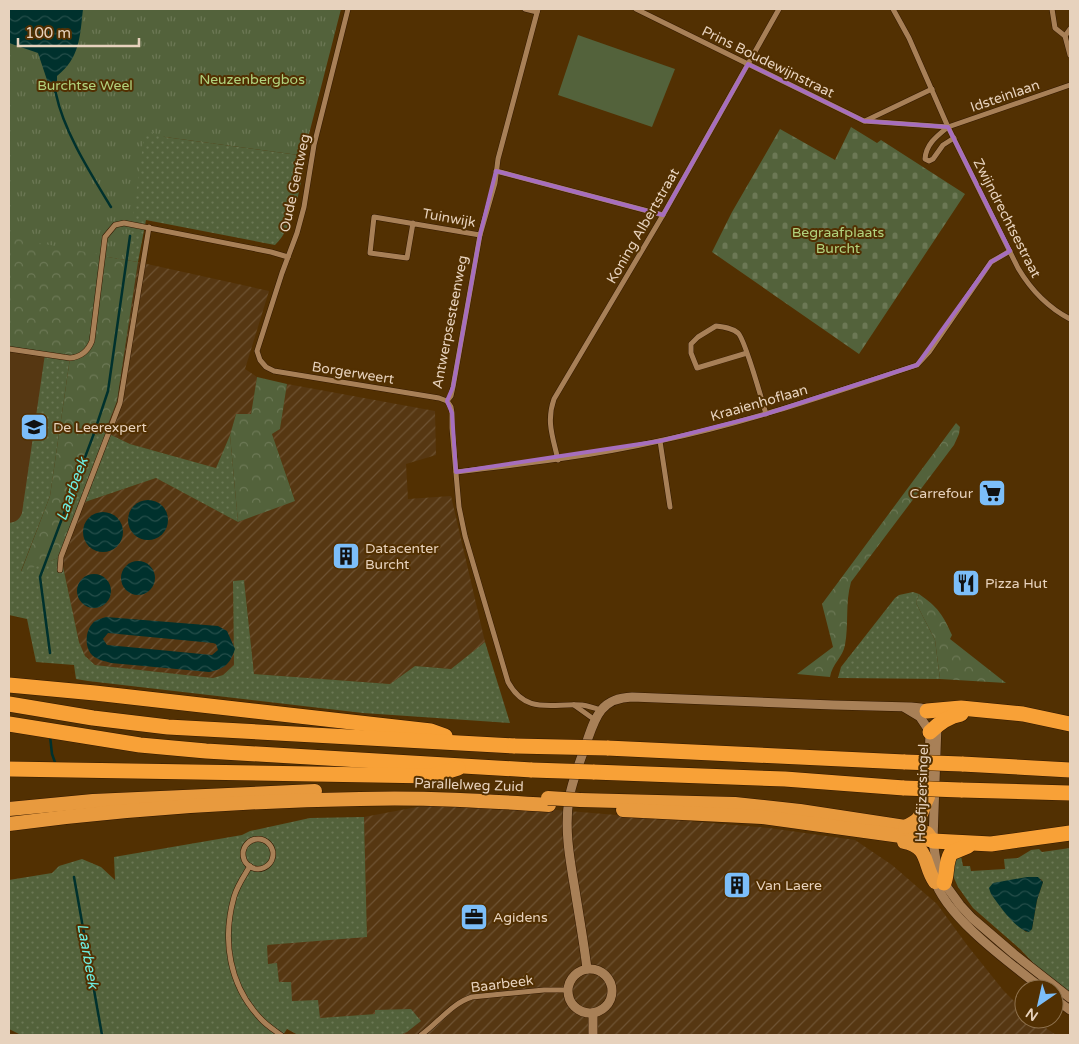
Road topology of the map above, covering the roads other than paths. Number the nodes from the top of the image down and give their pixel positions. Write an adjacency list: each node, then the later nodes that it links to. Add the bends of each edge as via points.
1 (348, 9): 23 (street, Oude Gentweg, via 314,145 304,207)
2 (525, 9): 7 (street)
3 (636, 9): 11 (street, Prins Boudewijnstraat)
4 (778, 9): 11 (street, Koning Albertstraat)
5 (893, 9): 13 (street, Zwijndrechtsestraat)
6 (1052, 9): 9 (street, via 1055,28)
7 (538, 10): 17 (street, Antwerpsesteenweg)
8 (1070, 28): 9 (street)
9 (1065, 36): 10 (street)
10 (1070, 55)
11 (748, 64): 14 (street, Prins Boudewijnstraat); 18 (street, Koning Albertstraat)
12 (1070, 85): 15 (street, Idsteinlaan)
13 (932, 89): 14 (street); 15 (street, Zwijndrechtsestraat)
14 (864, 121): 15 (street, Prins Boudewijnstraat)
15 (948, 127): 16 (street, Zwijndrechtsestraat); 16 (street, via 934,138 925,159 933,159 943,145)
16 (954, 138): 22 (street, Zwijndrechtsestraat)
17 (496, 171): 18 (street); 21 (street, Antwerpsesteenweg)
18 (663, 215): 31 (street, Koning Albertstraat, via 554,399 549,412)
19 (413, 224): 19 (street, Tuinwijk, via 374,217 370,252 407,258); 21 (street, Tuinwijk)
20 (148, 227): 23 (street); 25 (street, via 124,223 115,226 105,238 92,340 85,352 70,358); 34 (street, via 120,403 61,557)
21 (480, 235): 28 (street, Antwerpsesteenweg, via 453,387)
22 (1010, 250): 24 (street, Zwijndrechtsestraat, via 1029,287 1054,310); 29 (street, Kraaienhoflaan, via 991,262 930,352 917,365)
23 (288, 257): 27 (street, Oude Gentweg, via 257,351)
24 (1070, 319)
25 (9, 349)
26 (747, 353): 26 (street, via 740,334 716,326 691,344 690,353 697,368); 29 (street)
27 (260, 360): 28 (street, Borgerweert, via 266,368 274,371)
28 (447, 401): 32 (street, Antwerpsesteenweg, via 452,413)
29 (766, 414): 30 (street, Kraaienhoflaan)
30 (660, 441): 31 (street, Kraaienhoflaan); 33 (street)
31 (558, 460): 32 (street, Kraaienhoflaan)
32 (456, 472): 37 (street, Antwerpsesteenweg, via 465,536 508,682 514,693 527,702)
33 (670, 507)
34 (60, 570)
35 (9, 685): 46 (highway, via 431,732)
36 (14, 705): 46 (highway, via 168,727)
37 (574, 705): 39 (street, Antwerpsesteenweg); 42 (street)
38 (901, 706): 39 (street, via 632,696 616,699); 40 (street); 45 (street, Hoefijzersingel)
39 (601, 710): 42 (street)
40 (927, 711): 41 (highway, via 960,708); 45 (street, Hoefijzersingel, via 932,714)
41 (972, 711): 43 (highway, via 1023,714); 45 (highway, via 953,715)
42 (595, 720): 63 (street, via 571,790 568,814 569,855)
43 (1070, 724)
44 (12, 725): 47 (highway, via 140,745 206,751)
45 (934, 728): 51 (street, Hoefijzersingel); 59 (street, Hoefijzersingel)
46 (470, 745): 49 (highway, bridge, via 607,748)
47 (466, 765): 48 (highway, via 432,776); 50 (highway, bridge, via 785,779 904,788)
48 (9, 769)
49 (1070, 770)
50 (1070, 793)
51 (928, 798): 56 (highway, via 920,818); 59 (street, Hoefijzersingel)
52 (580, 803): 54 (highway, Parallelweg Zuid, bridge, via 368,790 262,793); 56 (highway, Parallelweg Zuid, via 744,805); 58 (highway, Parallelweg Zuid, via 762,817)
53 (9, 809): 54 (highway, Parallelweg Zuid)
54 (52, 812): 55 (highway, Parallelweg Zuid)
55 (9, 824)
56 (905, 827): 59 (highway, Parallelweg Zuid)
57 (1070, 833): 60 (highway)
58 (888, 835): 59 (highway, Parallelweg Zuid); 62 (highway, via 919,848 926,858 931,877)
59 (929, 838): 60 (highway); 62 (street, Hoefijzersingel)
60 (978, 844): 62 (highway, via 950,853 946,860 947,875)
61 (250, 866): 61 (street, via 260,869 269,863 272,853 268,844 258,839 245,847 244,857); 68 (street, via 234,895 227,942 230,960 241,992 260,1018)
62 (939, 882): 64 (street, Hoefijzersingel, via 954,914); 66 (street, Hoefijzersingel, via 978,924)
63 (587, 969): 65 (street, via 575,975); 67 (street, via 606,976 611,984 608,1003)
64 (1031, 979)
65 (568, 990): 67 (street, via 574,1006 583,1012); 69 (street, Baarbeek, via 472,997 454,1006)
66 (1070, 998)
67 (594, 1013): 70 (street)
68 (281, 1035)
69 (421, 1035)
70 (593, 1035)

